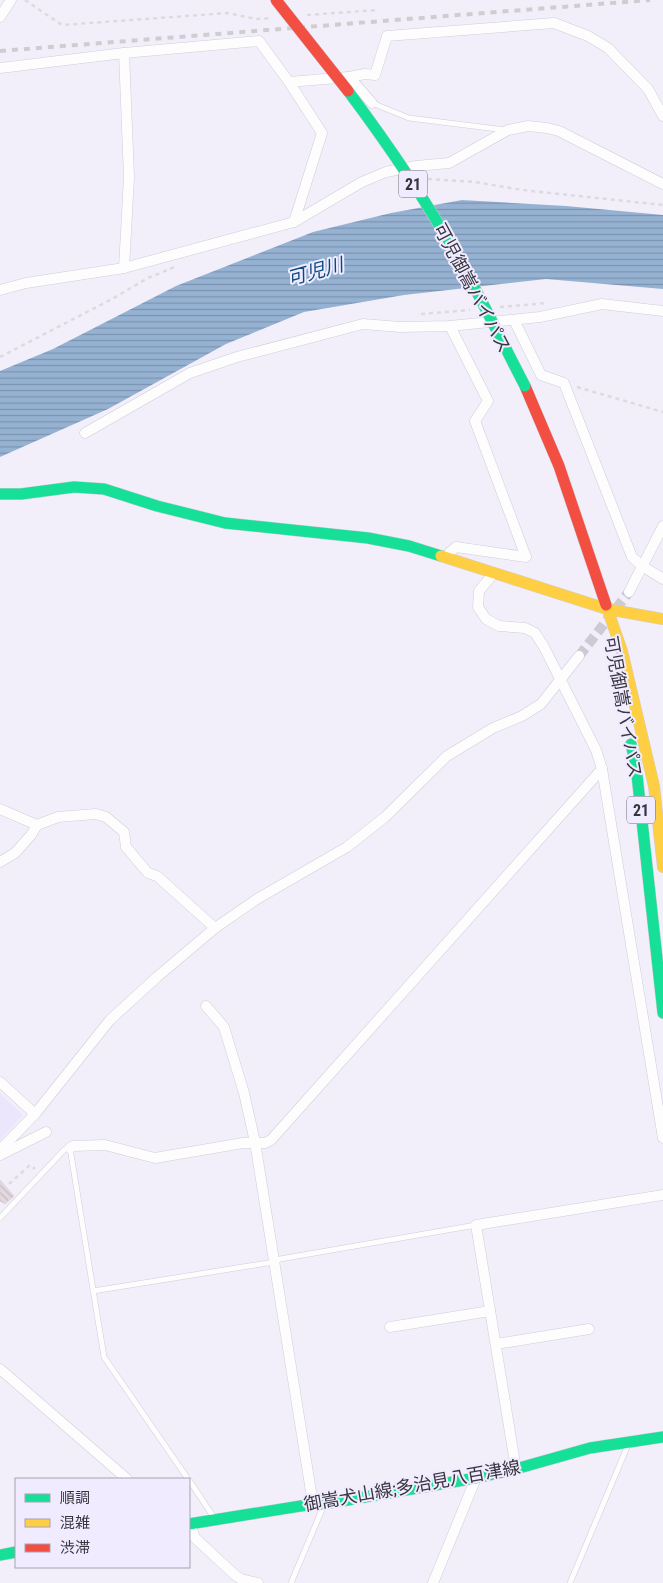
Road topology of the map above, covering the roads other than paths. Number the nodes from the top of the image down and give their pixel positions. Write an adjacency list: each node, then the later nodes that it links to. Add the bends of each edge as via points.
1 (10, 0): 3 (street)
2 (276, 0): 26 (main road, 可児御嵩バイパス / 21, bridge, via 330,66 396,158 447,238 525,386 559,466)
3 (0, 17)
4 (124, 53): 5 (street); 7 (street, via 259,41); 13 (street, via 129,176)
5 (0, 68)
6 (349, 77): 7 (street); 8 (street); 9 (street, via 375,75 387,36 554,23 608,48 648,89)
7 (290, 82): 12 (street, via 322,133)
8 (372, 103): 10 (lane, via 409,118)
9 (663, 116)
10 (508, 130): 11 (street, via 528,126 559,131); 12 (street, via 449,163 386,172 362,182)
11 (663, 184)
12 (294, 222): 13 (street)
13 (124, 268): 14 (street)
14 (0, 290)
15 (663, 311): 16 (street, via 602,304)
16 (514, 320): 17 (street); 22 (street, via 541,375 564,383 625,542 632,557)
17 (450, 326): 18 (street, via 363,324 237,357 190,373); 21 (street, via 488,401 475,421 526,557 456,547)
18 (85, 433)
19 (0, 494): 21 (main road, via 74,487 104,489 225,523 368,538)
20 (663, 526): 22 (street)
21 (447, 558): 23 (main road)
22 (642, 566): 24 (street); 25 (street)
23 (494, 573): 26 (main road); 29 (street, via 479,591 478,607 486,619 499,626 525,628 535,633)
24 (663, 579)
25 (628, 592)
26 (607, 610): 27 (main road); 30 (main road, 可児御嵩バイパス / 21, via 611,654); 36 (main road, 可児御嵩バイパス / 21, via 622,651 654,786)
27 (663, 619)
28 (579, 656): 29 (street)
29 (561, 680): 32 (street, via 596,750); 37 (street, via 541,704 447,756 385,818 347,847 257,898)
30 (618, 682)
31 (628, 728): 39 (main road, 可児御嵩バイパス / 21, via 636,766)
32 (602, 769): 43 (street); 44 (street, via 271,1140)
33 (0, 809): 34 (street)
34 (36, 826): 35 (street, via 15,853); 37 (street, via 58,817 96,814 106,818 124,832 126,847 148,873 157,876)
35 (0, 862)
36 (663, 867)
37 (215, 928): 41 (street, via 110,1020)
38 (206, 1006): 44 (street, via 224,1027)
39 (663, 1013)
40 (0, 1082): 41 (street)
41 (35, 1114): 46 (street)
42 (46, 1132): 47 (street)
43 (663, 1138)
44 (256, 1142): 45 (street, via 155,1158 105,1145); 51 (street)
45 (70, 1148): 49 (lane, via 65,1149); 52 (lane)
46 (0, 1150)
47 (0, 1155)
48 (663, 1195): 50 (street)
49 (0, 1218)
50 (476, 1225): 51 (lane); 53 (street)
51 (274, 1262): 52 (lane); 65 (street)
52 (94, 1291): 62 (lane, via 104,1357)
53 (490, 1311): 54 (street); 56 (street)
54 (390, 1327)
55 (589, 1329): 56 (street)
56 (496, 1344): 60 (street)
57 (0, 1369): 61 (street)
58 (663, 1436): 59 (main road, 御嵩犬山線;多治見八百津線)
59 (629, 1442): 60 (main road, 御嵩犬山線;多治見八百津線, via 590,1448); 74 (lane)
60 (516, 1469): 63 (main road, 御嵩犬山線;多治見八百津線)
61 (125, 1478)
62 (187, 1478)
63 (476, 1478): 65 (main road, 御嵩犬山線;多治見八百津線); 73 (street)
64 (190, 1483): 66 (lane)
65 (319, 1504): 66 (main road, 御嵩犬山線;多治見八百津線); 72 (lane)
66 (215, 1519): 67 (main road, 御嵩犬山線;多治見八百津線)
67 (190, 1524)
68 (190, 1526): 71 (street, via 195,1538 235,1575)
69 (15, 1552): 70 (main road)
70 (0, 1555)
71 (258, 1583)
72 (291, 1583)
73 (433, 1583)
74 (570, 1583)

